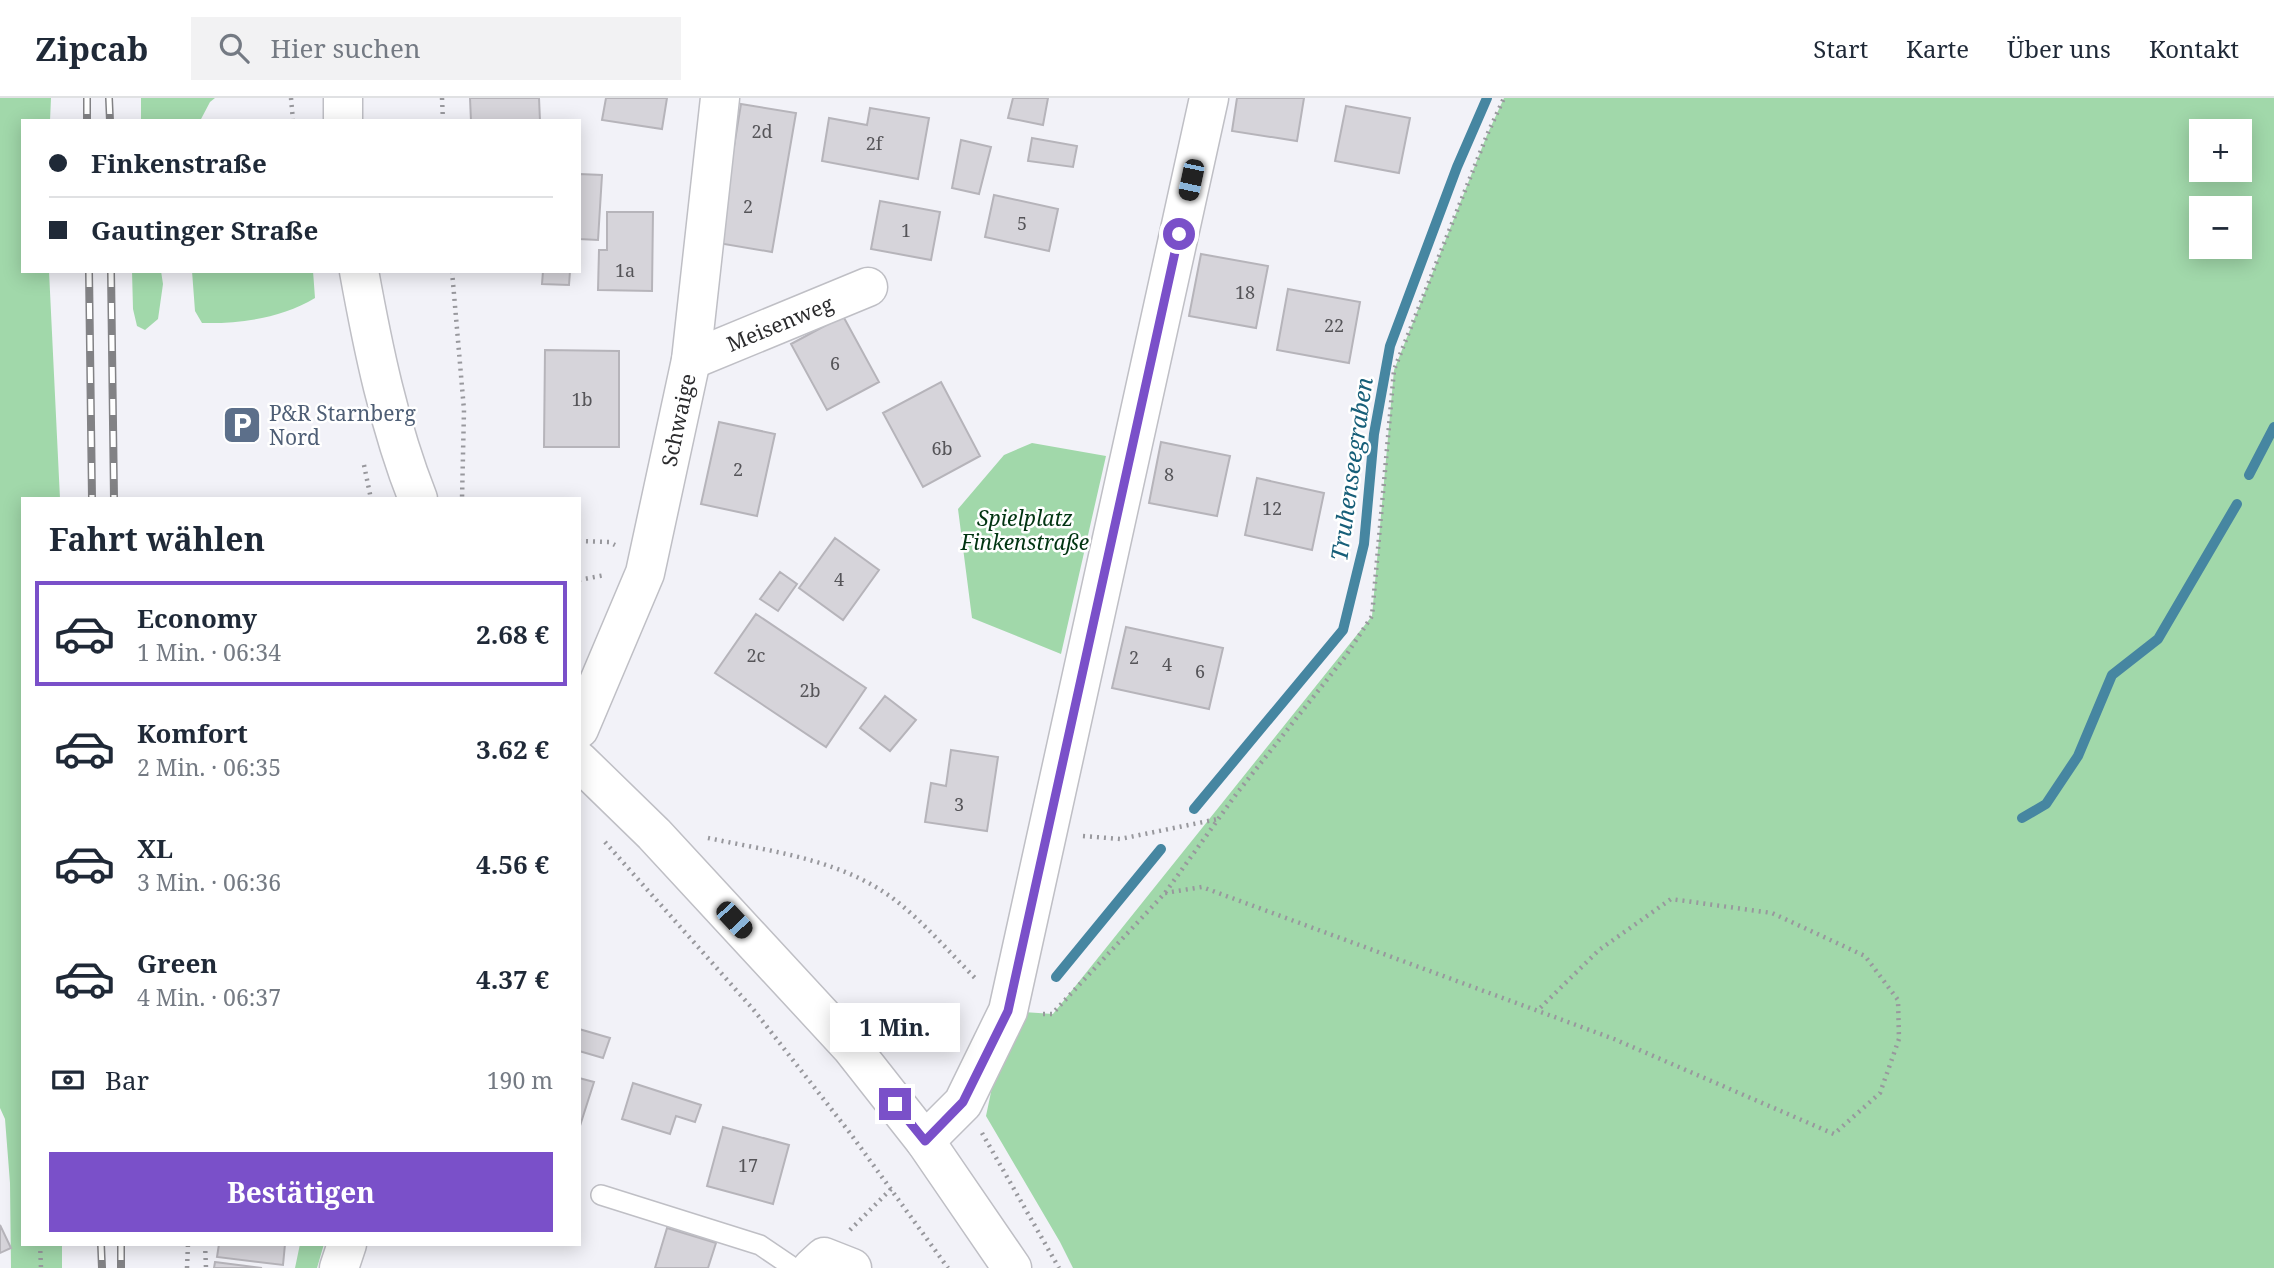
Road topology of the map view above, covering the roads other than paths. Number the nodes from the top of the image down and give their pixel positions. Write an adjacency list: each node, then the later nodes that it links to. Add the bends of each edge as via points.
1 (342, 98): 4 (street)
2 (720, 98): 7 (street, Schwaige)
3 (1209, 98): 11 (street, via 1008,1011 963,1102)
4 (343, 119)
5 (359, 273): 8 (street, via 373,349)
6 (868, 287): 7 (street, Meisenweg)
7 (691, 360): 9 (street, Schwaige, via 645,573)
8 (417, 497)
9 (581, 724)
10 (581, 763): 11 (street, via 654,834 851,1047)
11 (925, 1141): 16 (street)
12 (601, 1195): 14 (lane)
13 (345, 1246): 15 (street)
14 (820, 1265)
15 (339, 1268)
16 (1012, 1268)

